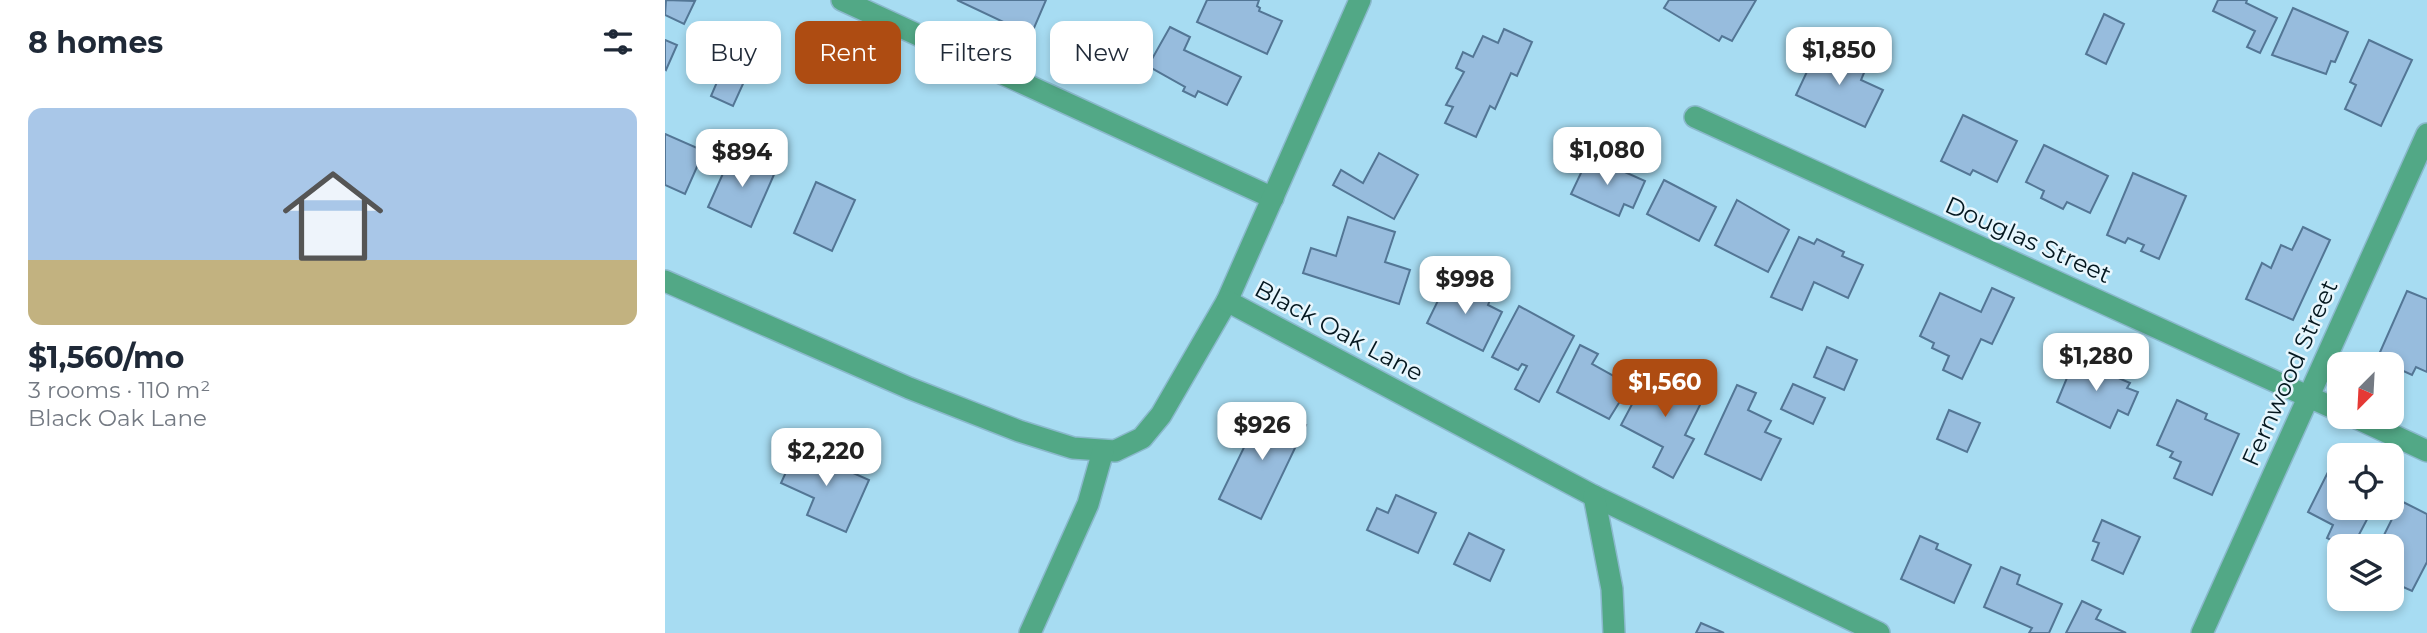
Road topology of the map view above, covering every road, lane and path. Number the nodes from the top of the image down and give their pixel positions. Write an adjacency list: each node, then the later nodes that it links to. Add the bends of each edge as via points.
1 (842, 0): 3 (street)
2 (1360, 0): 6 (street)
3 (869, 6): 6 (street)
4 (1695, 117): 9 (street, Douglas Street)
5 (2427, 134): 9 (street, Fernwood Street)
6 (1273, 198): 8 (street)
7 (665, 281): 12 (street, Black Oak Lane, via 1019,431 1073,448)
8 (1227, 301): 12 (street, Black Oak Lane, via 1161,415 1142,438 1115,451); 14 (street, Black Oak Lane)
9 (2308, 397): 10 (street, Douglas Street); 18 (street, Fernwood Street)
10 (2327, 405)
11 (2380, 429): 13 (street)
12 (1103, 451): 15 (street, via 1088,504)
13 (2427, 451)
14 (1594, 496): 16 (street, via 1612,589); 17 (street, Black Oak Lane)
15 (1030, 633)
16 (1613, 633)
17 (1879, 633)
18 (2201, 633)

